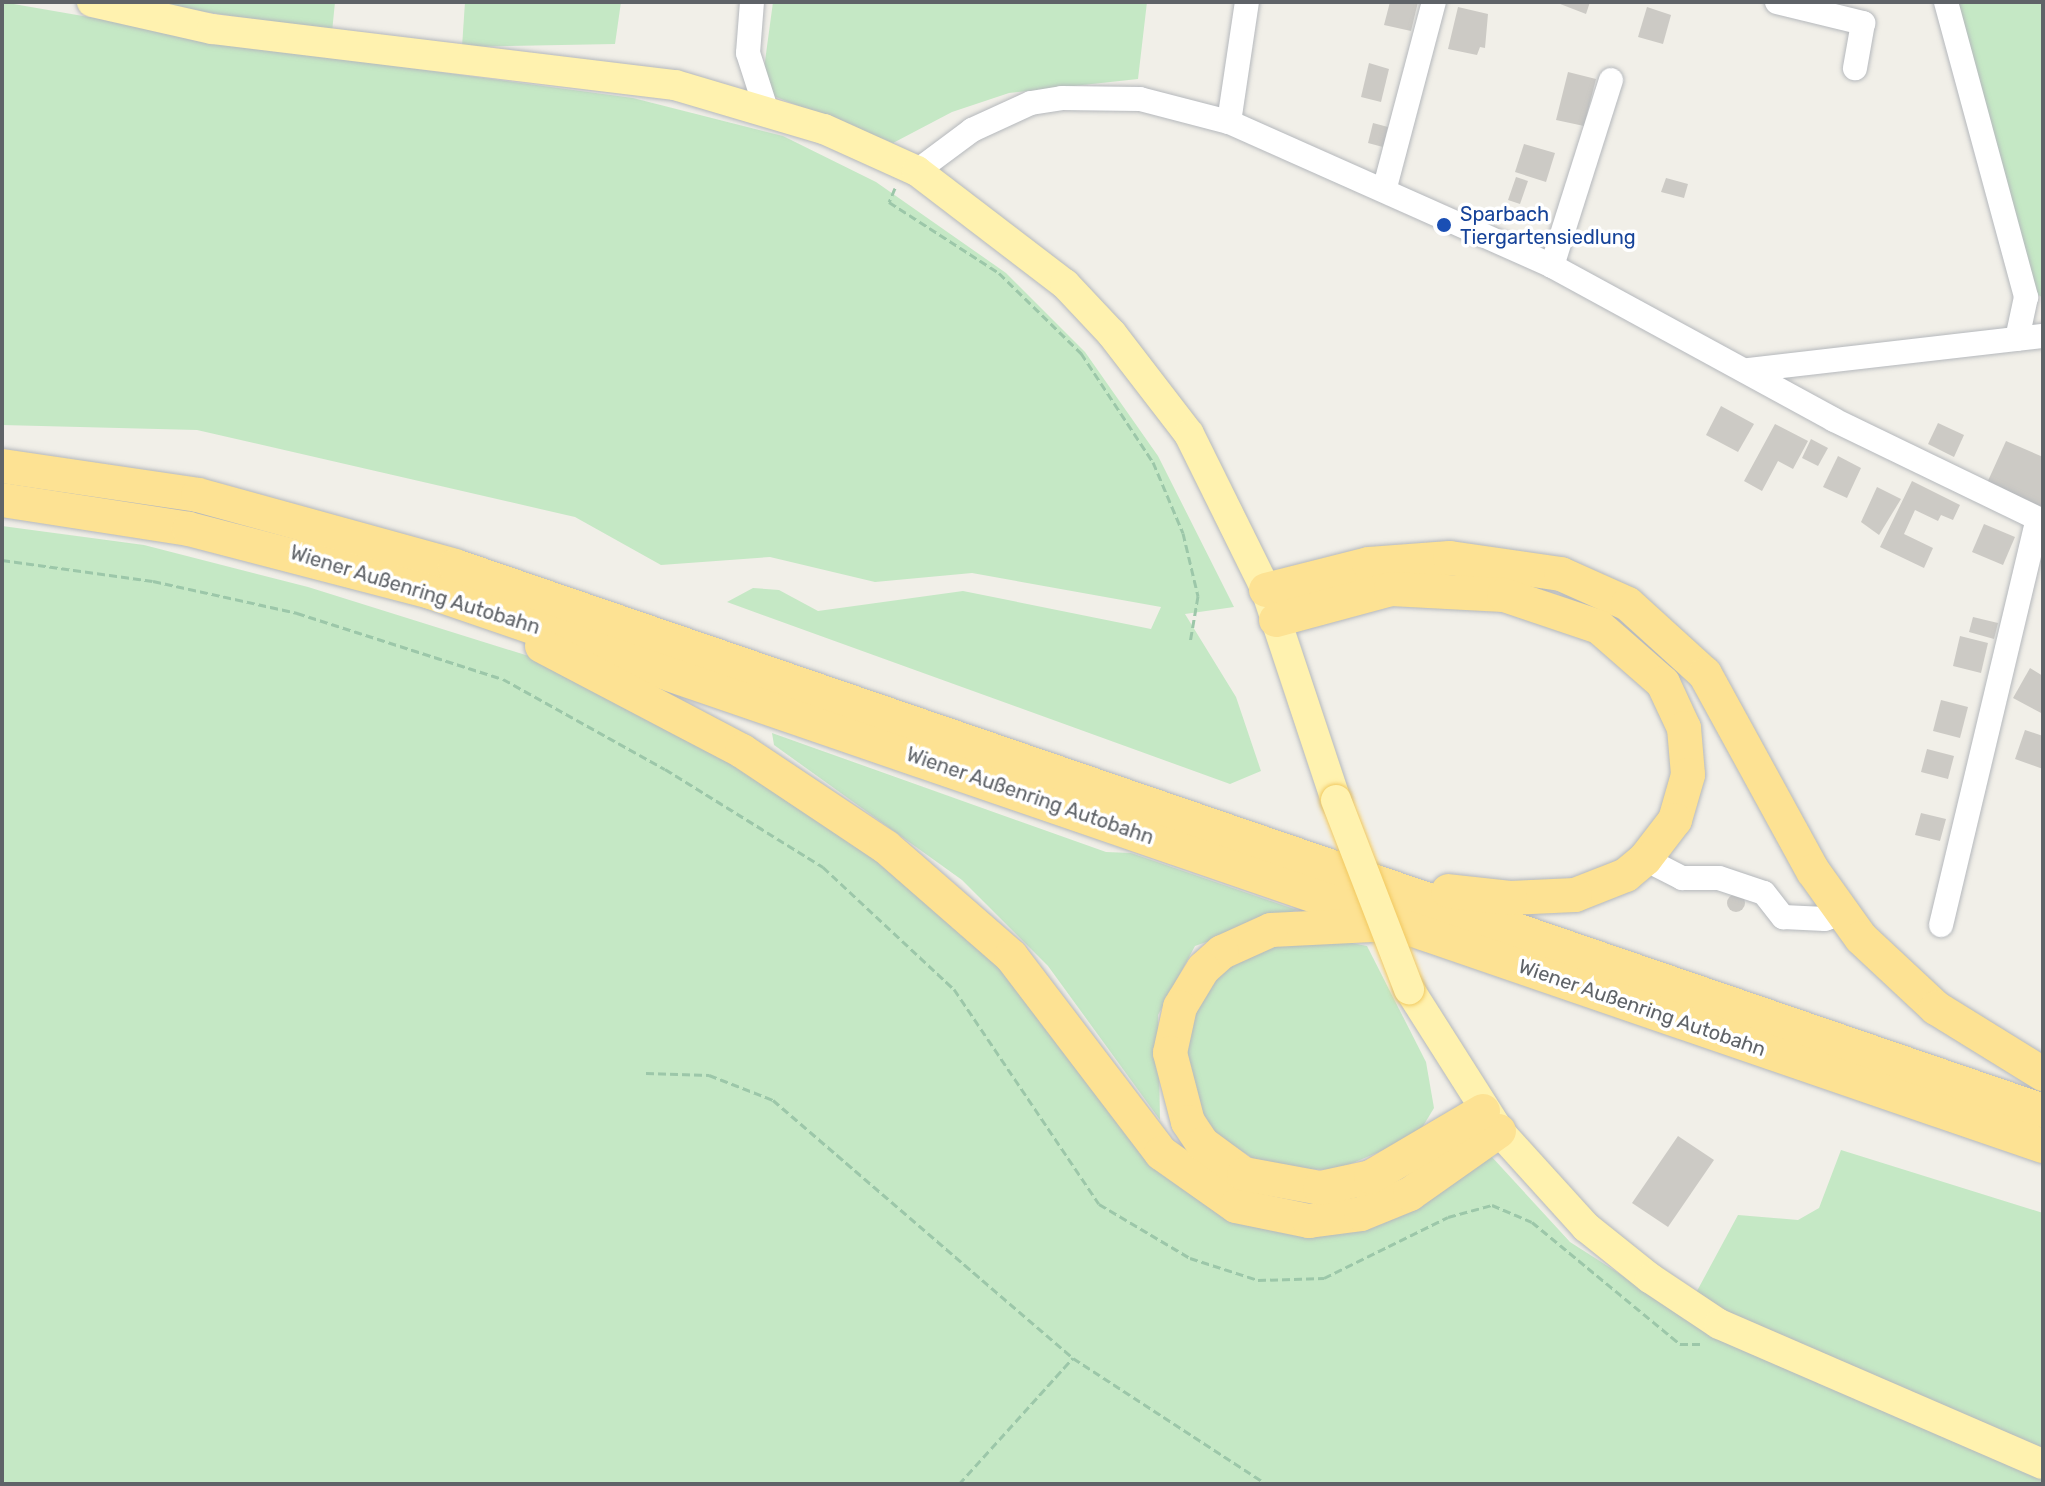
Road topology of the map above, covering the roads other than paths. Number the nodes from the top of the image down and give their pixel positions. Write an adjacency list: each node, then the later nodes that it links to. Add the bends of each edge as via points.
1 (92, 2): 9 (main road, via 227,31 633,78)
2 (752, 2): 9 (street, via 748,53)
3 (1247, 2): 10 (street)
4 (1434, 2): 12 (street)
5 (1777, 2): 7 (street, via 1872,17)
6 (1946, 2): 15 (street, via 2026,297)
7 (1855, 68)
8 (1611, 80): 13 (street)
9 (766, 109): 11 (main road)
10 (1229, 122): 11 (street, via 1140,99 1062,98 1031,103 972,130); 12 (street)
11 (917, 171): 21 (main road, via 1019,245 1112,334 1189,434)
12 (1385, 187): 13 (street)
13 (1552, 266): 16 (street)
14 (2043, 336): 15 (street)
15 (2017, 339): 16 (street)
16 (1748, 370): 19 (street)
17 (2, 466): 23 (highway, Wiener Außenring Autobahn, via 198,495 441,561)
18 (2, 500): 20 (highway, Wiener Außenring Autobahn, via 189,529)
19 (2041, 520): 25 (street)
20 (430, 592): 26 (highway, Wiener Außenring Autobahn); 29 (highway, via 707,731 886,847 1011,956 1161,1153 1224,1200 1285,1219 1361,1214 1410,1194)
21 (1271, 605): 22 (highway, via 1425,588 1504,595 1599,627 1663,683 1689,751 1683,798); 24 (highway, via 1369,564 1450,558 1561,574 1628,604 1705,674); 29 (main road, bridge, via 1336,800 1409,989)
22 (1645, 859): 23 (highway, via 1602,887 1545,899); 24 (street, via 1682,878 1719,878 1764,893 1783,917 1825,919)
23 (1391, 885): 28 (highway, Wiener Außenring Autobahn)
24 (1842, 913): 27 (highway, via 1936,1008)
25 (1941, 925)
26 (1409, 927): 29 (highway, via 1297,925 1222,952 1180,1007 1170,1053 1178,1101 1203,1144 1223,1161 1293,1188 1371,1177); 30 (highway, Wiener Außenring Autobahn)
27 (2043, 1074)
28 (2043, 1111)
29 (1491, 1121): 31 (main road, via 1586,1227 1719,1324)
30 (2043, 1146)
31 (2043, 1464)

